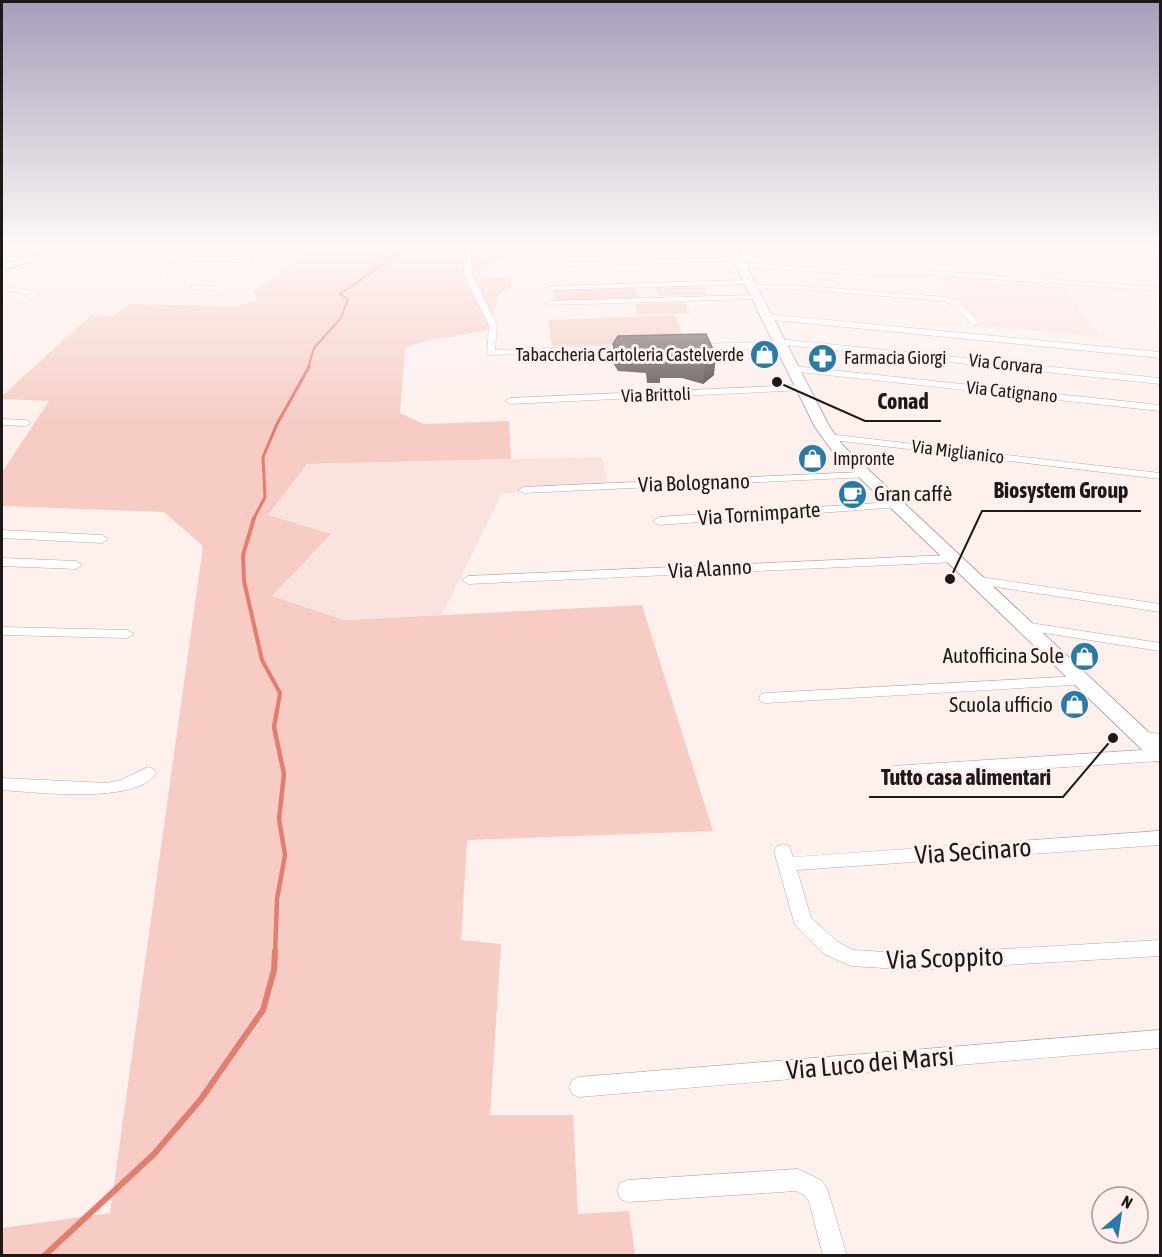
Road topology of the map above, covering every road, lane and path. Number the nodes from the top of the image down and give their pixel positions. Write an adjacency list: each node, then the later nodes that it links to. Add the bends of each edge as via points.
1 (484, 307): 8 (street, via 493,324 488,351 493,354)
2 (761, 307): 4 (street)
3 (959, 307): 5 (street)
4 (766, 317): 6 (street); 9 (street)
5 (976, 324)
6 (780, 344): 7 (street, Via Corvara); 10 (street); 11 (street, Via Corvara)
7 (679, 347)
8 (641, 348)
9 (1161, 356)
10 (793, 369): 12 (street); 14 (street, Via Catignano)
11 (1161, 381)
12 (802, 388): 13 (street, Via Brittoli); 17 (street)
13 (510, 401)
14 (1161, 408)
15 (2, 422): 16 (street)
16 (26, 423)
17 (828, 437): 18 (street); 19 (street, Via Miglianico)
18 (864, 475): 20 (street, Via Bolognano); 21 (street)
19 (1161, 476)
20 (524, 490)
21 (895, 505): 22 (street, Via Tornimparte); 25 (street)
22 (659, 521)
23 (2, 534): 24 (street)
24 (102, 538)
25 (952, 558): 28 (street, Via Alanno); 29 (street)
26 (2, 562): 27 (street)
27 (76, 565)
28 (468, 580)
29 (974, 580): 30 (street); 31 (street)
30 (1161, 608)
31 (1024, 627): 34 (street); 35 (street)
32 (2, 631): 33 (street)
33 (127, 634)
34 (1161, 647)
35 (1083, 681): 36 (street); 37 (street)
36 (766, 698)
37 (1140, 735): 38 (street); 39 (street)
38 (1161, 739)
39 (1160, 755): 40 (street)
40 (894, 772)
41 (148, 773): 42 (street, via 107,789)
42 (2, 784)
43 (1161, 838): 44 (street, Via Secinaro)
44 (784, 857): 45 (street, Via Scoppito, via 803,922 831,948 851,958 917,962)
45 (1161, 948)
46 (1161, 1039): 47 (street, Via Luco dei Marsi)
47 (579, 1087)
48 (628, 1191): 49 (street, via 798,1180 819,1196)
49 (835, 1256)

